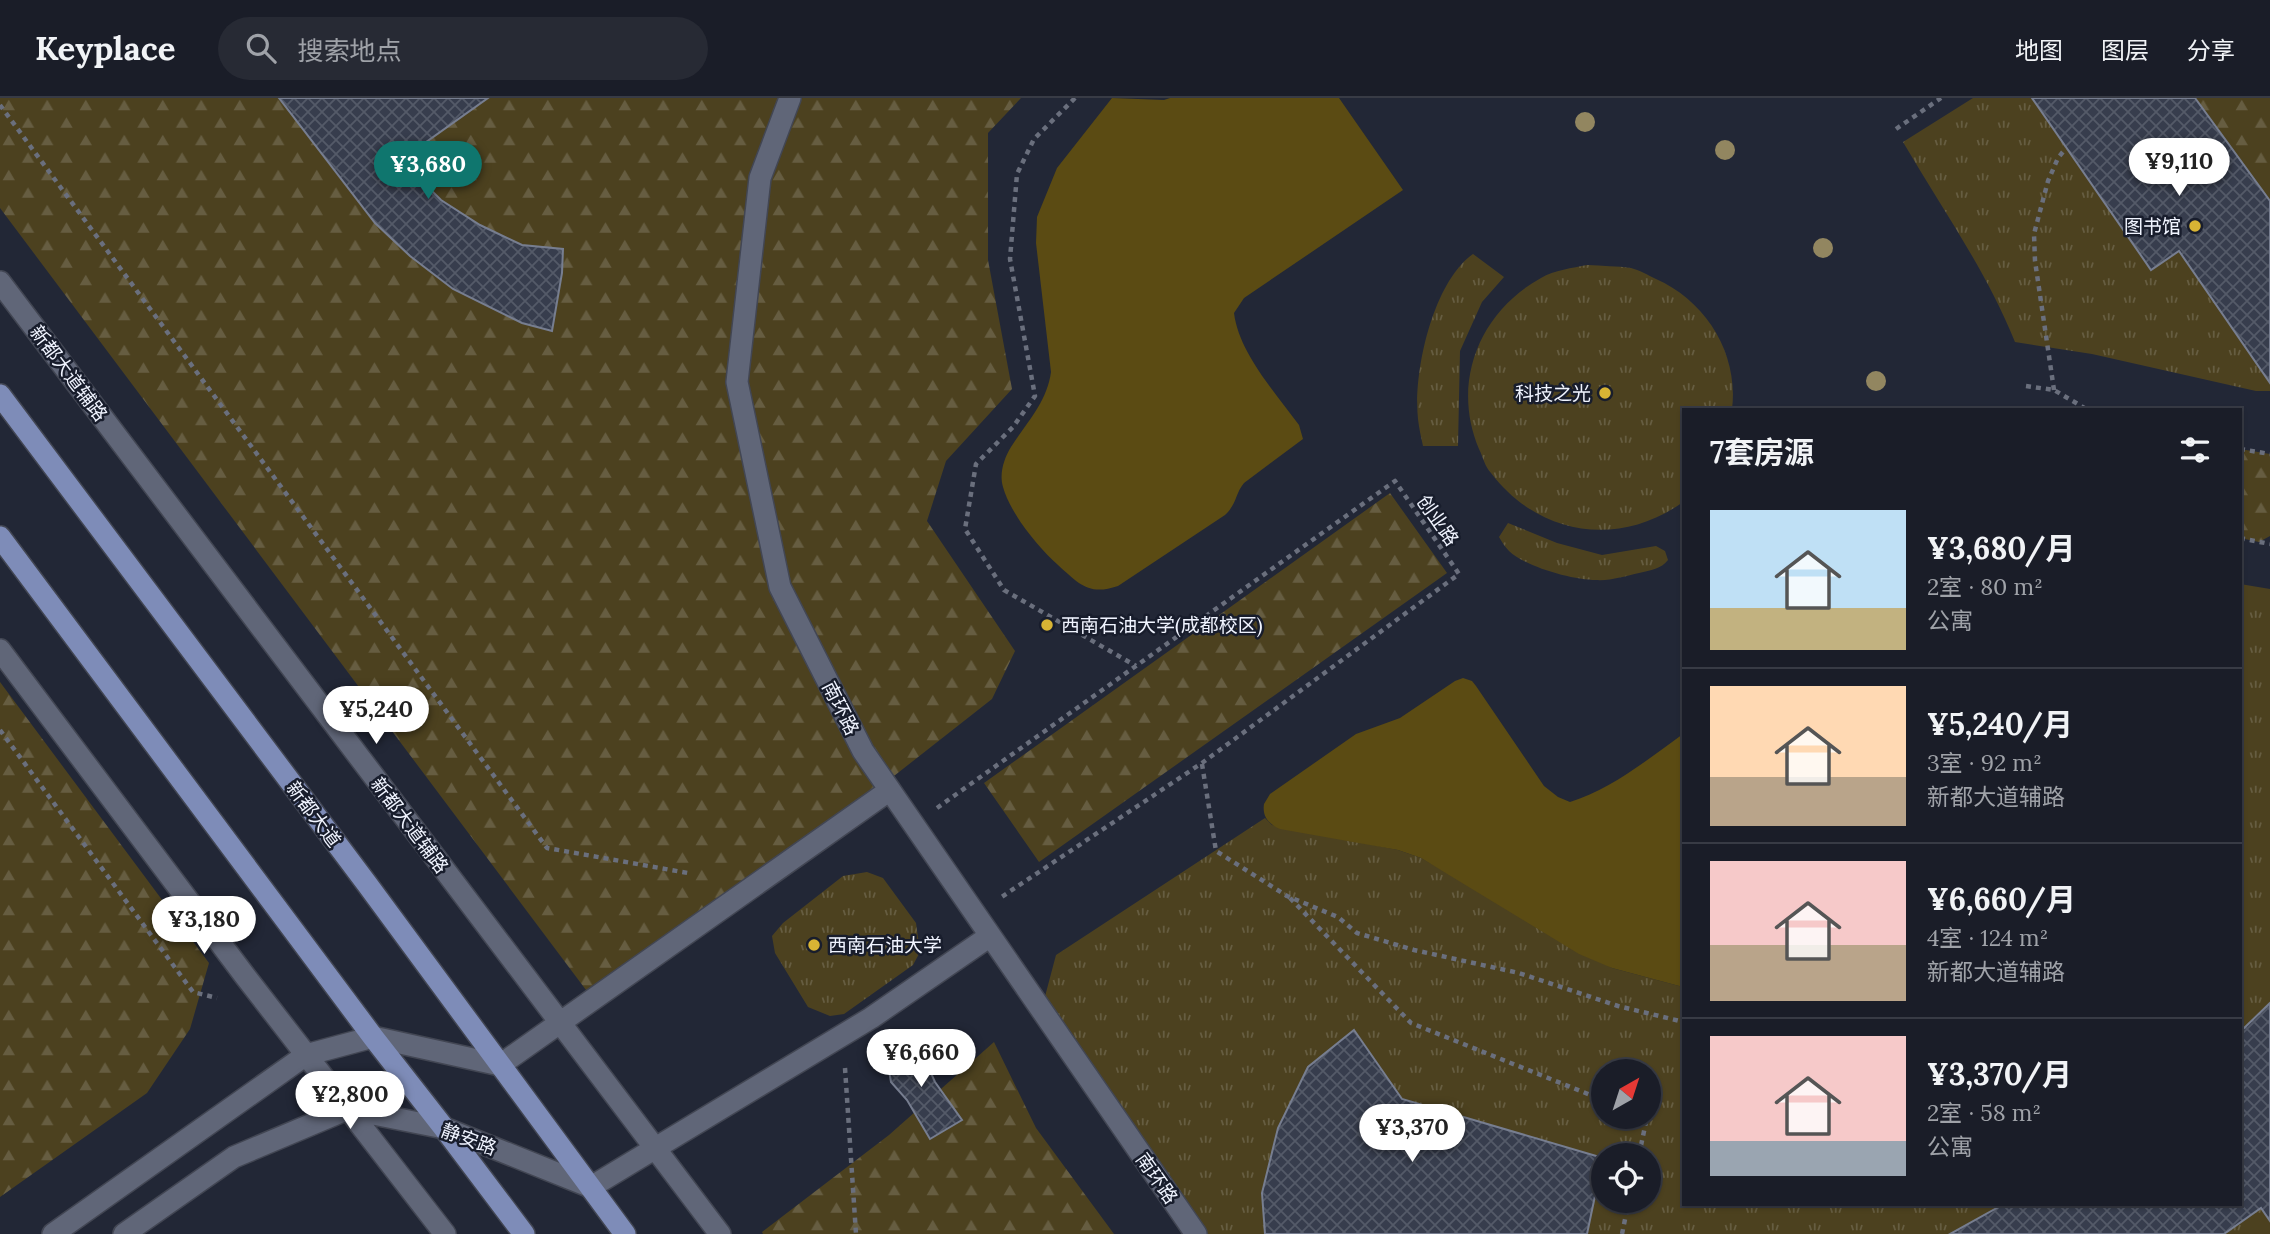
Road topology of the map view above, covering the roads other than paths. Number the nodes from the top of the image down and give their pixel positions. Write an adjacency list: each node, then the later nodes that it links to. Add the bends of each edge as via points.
1 (790, 98): 6 (street, 南环路, via 760,178 737,382 780,587 863,751)
2 (0, 282): 19 (street, 新都大道辅路)
3 (0, 395): 10 (main road, 新都大道)
4 (0, 537): 8 (main road)
5 (0, 650): 9 (street)
6 (890, 790): 7 (street, 南环路); 10 (street)
7 (990, 936): 13 (street, via 871,1017); 20 (street, 南环路)
8 (373, 1037): 9 (street); 10 (street); 12 (main road)
9 (306, 1055): 11 (street); 14 (street)
10 (500, 1065): 13 (main road, 新都大道)
11 (348, 1109): 12 (street, 静安路); 15 (street, via 234,1157); 16 (street)
12 (444, 1128): 13 (street, 静安路); 17 (main road)
13 (591, 1187): 18 (main road, 新都大道)
14 (53, 1234)
15 (124, 1234)
16 (445, 1234)
17 (524, 1234)
18 (625, 1234)
19 (720, 1234)
20 (1196, 1234)

